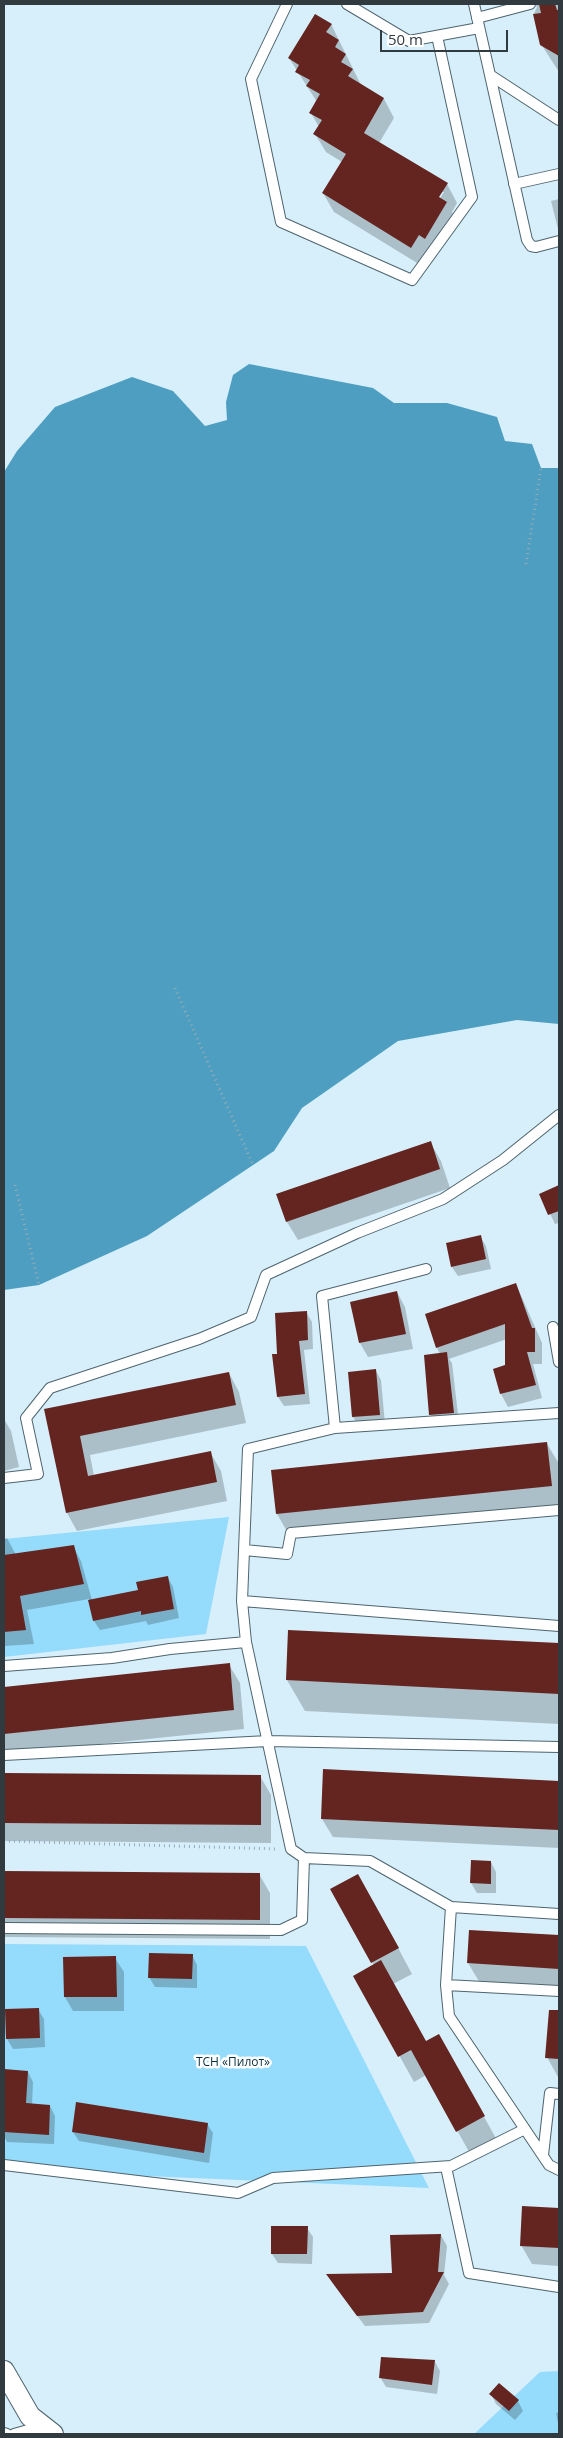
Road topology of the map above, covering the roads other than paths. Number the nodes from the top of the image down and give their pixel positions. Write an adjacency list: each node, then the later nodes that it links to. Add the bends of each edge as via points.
1 (287, 4): 6 (lane, via 251,79 281,222 412,280 472,197)
2 (347, 4): 6 (lane, via 410,41)
3 (474, 4): 5 (lane)
4 (530, 4): 5 (lane)
5 (478, 23): 6 (lane); 7 (lane)
6 (437, 36)
7 (490, 75): 8 (lane); 10 (lane)
8 (559, 120)
9 (559, 174): 10 (lane)
10 (514, 184): 11 (lane, via 531,246)
11 (559, 241)
12 (559, 1115): 18 (lane, via 503,1160 443,1199 356,1233 266,1275 252,1317 199,1339 50,1388 26,1418 38,1474)
13 (426, 1269): 17 (lane, via 322,1296)
14 (553, 1328): 15 (lane)
15 (559, 1362)
16 (559, 1412): 17 (lane)
17 (335, 1428): 20 (lane, via 248,1449)
18 (4, 1478)
19 (559, 1510): 20 (lane, via 292,1533 287,1554)
20 (244, 1550): 21 (lane)
21 (242, 1601): 22 (lane); 23 (lane)
22 (559, 1626)
23 (246, 1642): 24 (lane, via 112,1658); 25 (lane)
24 (4, 1666)
25 (268, 1741): 26 (lane); 27 (lane); 28 (lane, via 291,1849)
26 (559, 1747)
27 (4, 1755)
28 (304, 1858): 29 (lane, via 370,1861); 31 (lane, via 302,1920 281,1930)
29 (450, 1907): 30 (lane); 32 (lane)
30 (559, 1914)
31 (4, 1928)
32 (446, 1984): 33 (lane); 35 (lane, via 449,2016)
33 (559, 1991)
34 (559, 2094): 36 (lane, via 550,2093)
35 (526, 2129): 36 (lane); 38 (lane)
36 (543, 2155): 39 (lane, via 549,2165)
37 (4, 2165): 38 (lane, via 238,2193 273,2178)
38 (446, 2167): 40 (lane, via 469,2273)
39 (559, 2170)
40 (559, 2287)
41 (4, 2371): 42 (street, via 30,2416)
42 (47, 2430): 43 (lane)
43 (14, 2434)

